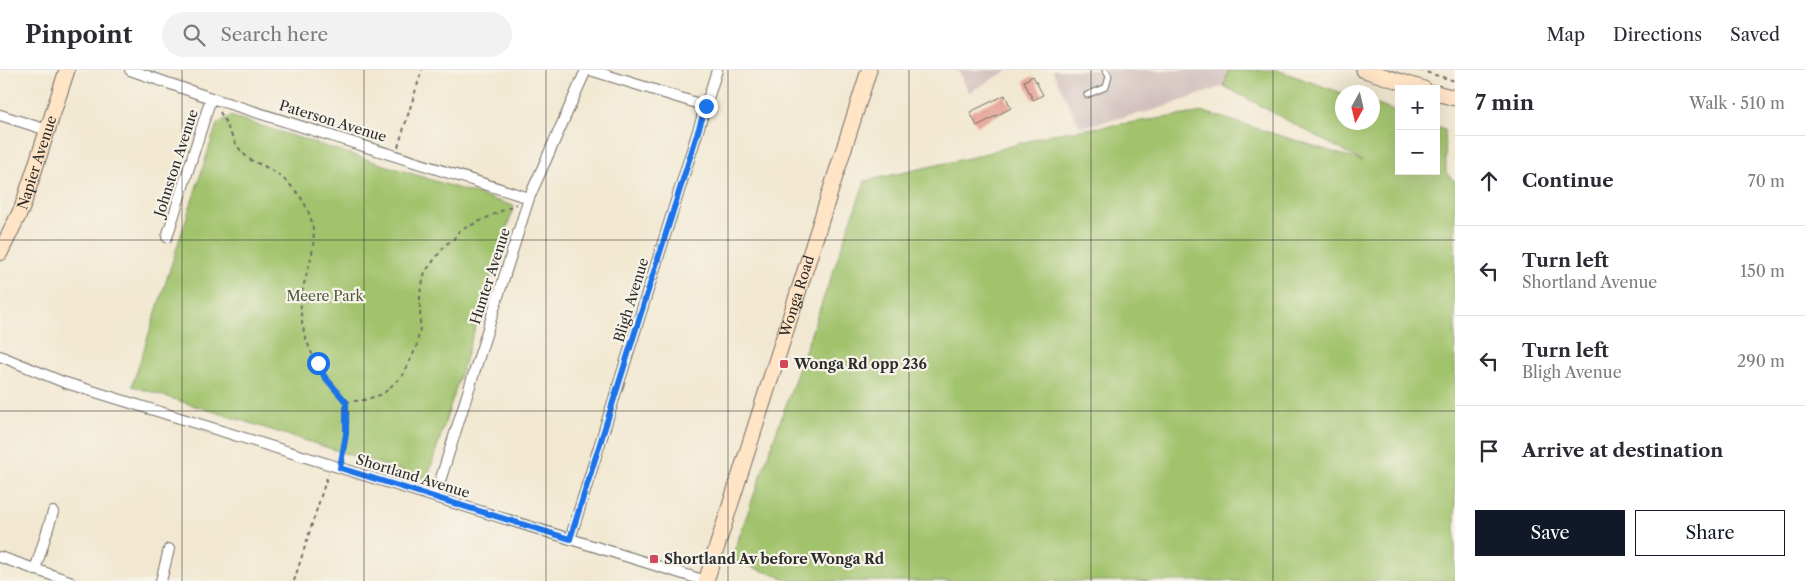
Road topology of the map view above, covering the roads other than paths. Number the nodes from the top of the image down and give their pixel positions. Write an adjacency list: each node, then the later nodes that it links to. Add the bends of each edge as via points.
1 (67, 70): 16 (street, Napier Avenue)
2 (130, 70): 12 (street, Paterson Avenue)
3 (586, 70): 17 (street, Hunter Avenue)
4 (590, 70): 14 (street)
5 (717, 70): 14 (street, Bligh Avenue)
6 (869, 70): 29 (street, Wonga Road)
7 (1105, 70): 11 (lane, via 1109,76 1106,87)
8 (1364, 70): 9 (street)
9 (1411, 85)
10 (1440, 94): 13 (street)
11 (1087, 95)
12 (212, 98): 17 (street, Paterson Avenue); 18 (street, Johnston Avenue)
13 (1455, 98)
14 (706, 106): 23 (street, Bligh Avenue)
15 (0, 115): 16 (street)
16 (47, 130): 19 (street, Napier Avenue, via 22,208)
17 (529, 198): 21 (street, Hunter Avenue)
18 (167, 237)
19 (0, 253)
20 (0, 356): 21 (street, Shortland Avenue, via 63,382)
21 (434, 497): 23 (street, Shortland Avenue)
22 (53, 512): 26 (street)
23 (570, 539): 29 (street, Shortland Avenue)
24 (169, 549): 28 (street)
25 (0, 557): 26 (street)
26 (35, 570): 27 (street)
27 (69, 581)
28 (161, 581)
29 (706, 581)

